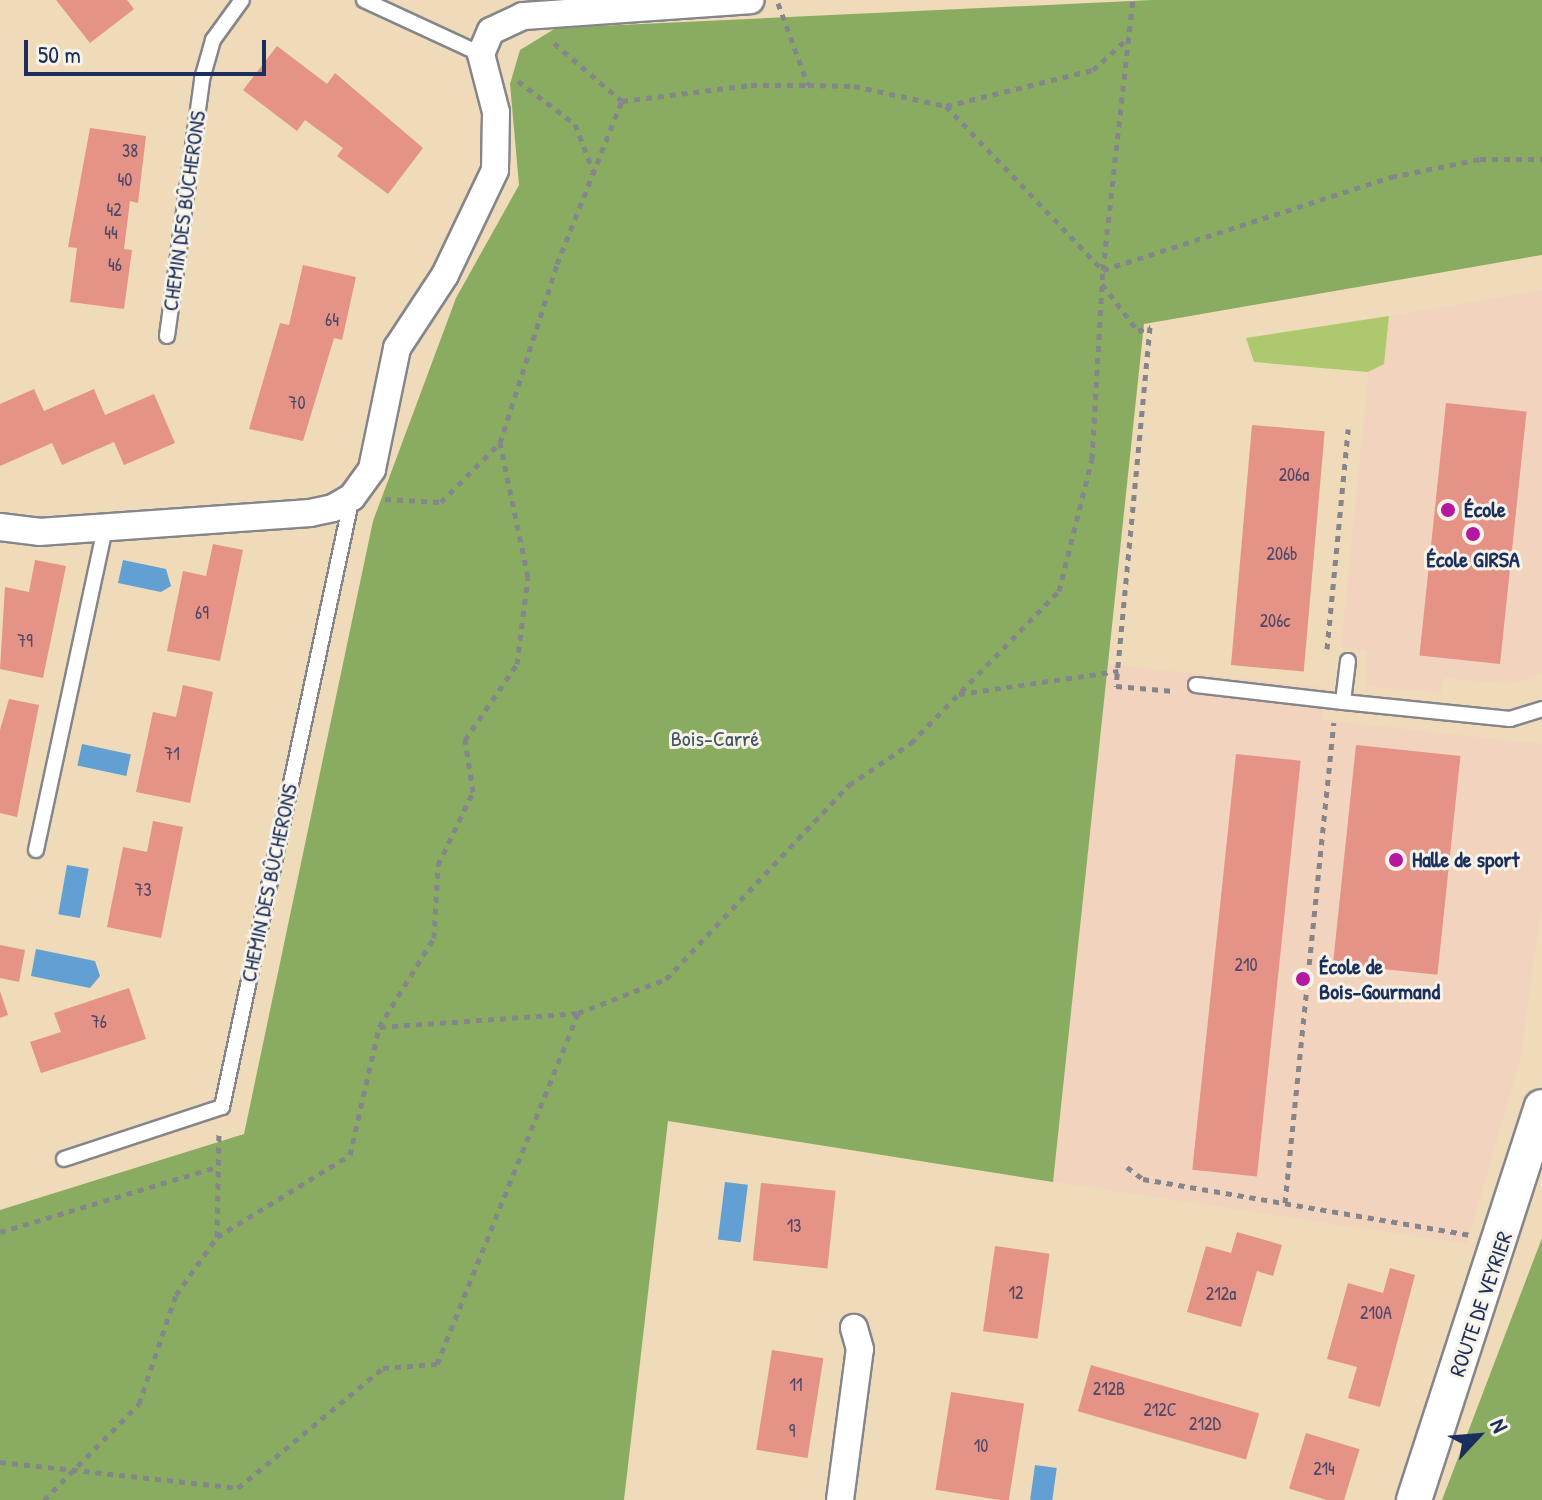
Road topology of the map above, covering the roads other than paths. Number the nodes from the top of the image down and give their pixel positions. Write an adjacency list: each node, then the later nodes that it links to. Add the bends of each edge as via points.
1 (242, 0): 5 (lane, CHEMIN DES BÛCHERONS, via 213,40 202,79)
2 (364, 0): 4 (lane)
3 (750, 0): 4 (street, via 523,16 491,31)
4 (481, 54): 6 (street, CHEMIN DES BÛCHERONS, via 496,112 495,170 445,275 397,348 372,469)
5 (167, 336)
6 (352, 497): 8 (street, via 310,513); 15 (lane, CHEMIN DES BÛCHERONS, via 222,1107)
7 (0, 527): 8 (street, via 39,532)
8 (105, 528): 13 (lane)
9 (1348, 661): 11 (lane)
10 (1196, 685): 11 (lane)
11 (1340, 702): 12 (lane, via 1510,719)
12 (1542, 709)
13 (36, 850)
14 (1542, 1107): 18 (street, ROUTE DE VEYRIER)
15 (64, 1159)
16 (854, 1328): 17 (street, via 860,1349)
17 (840, 1500)
18 (1414, 1500)

